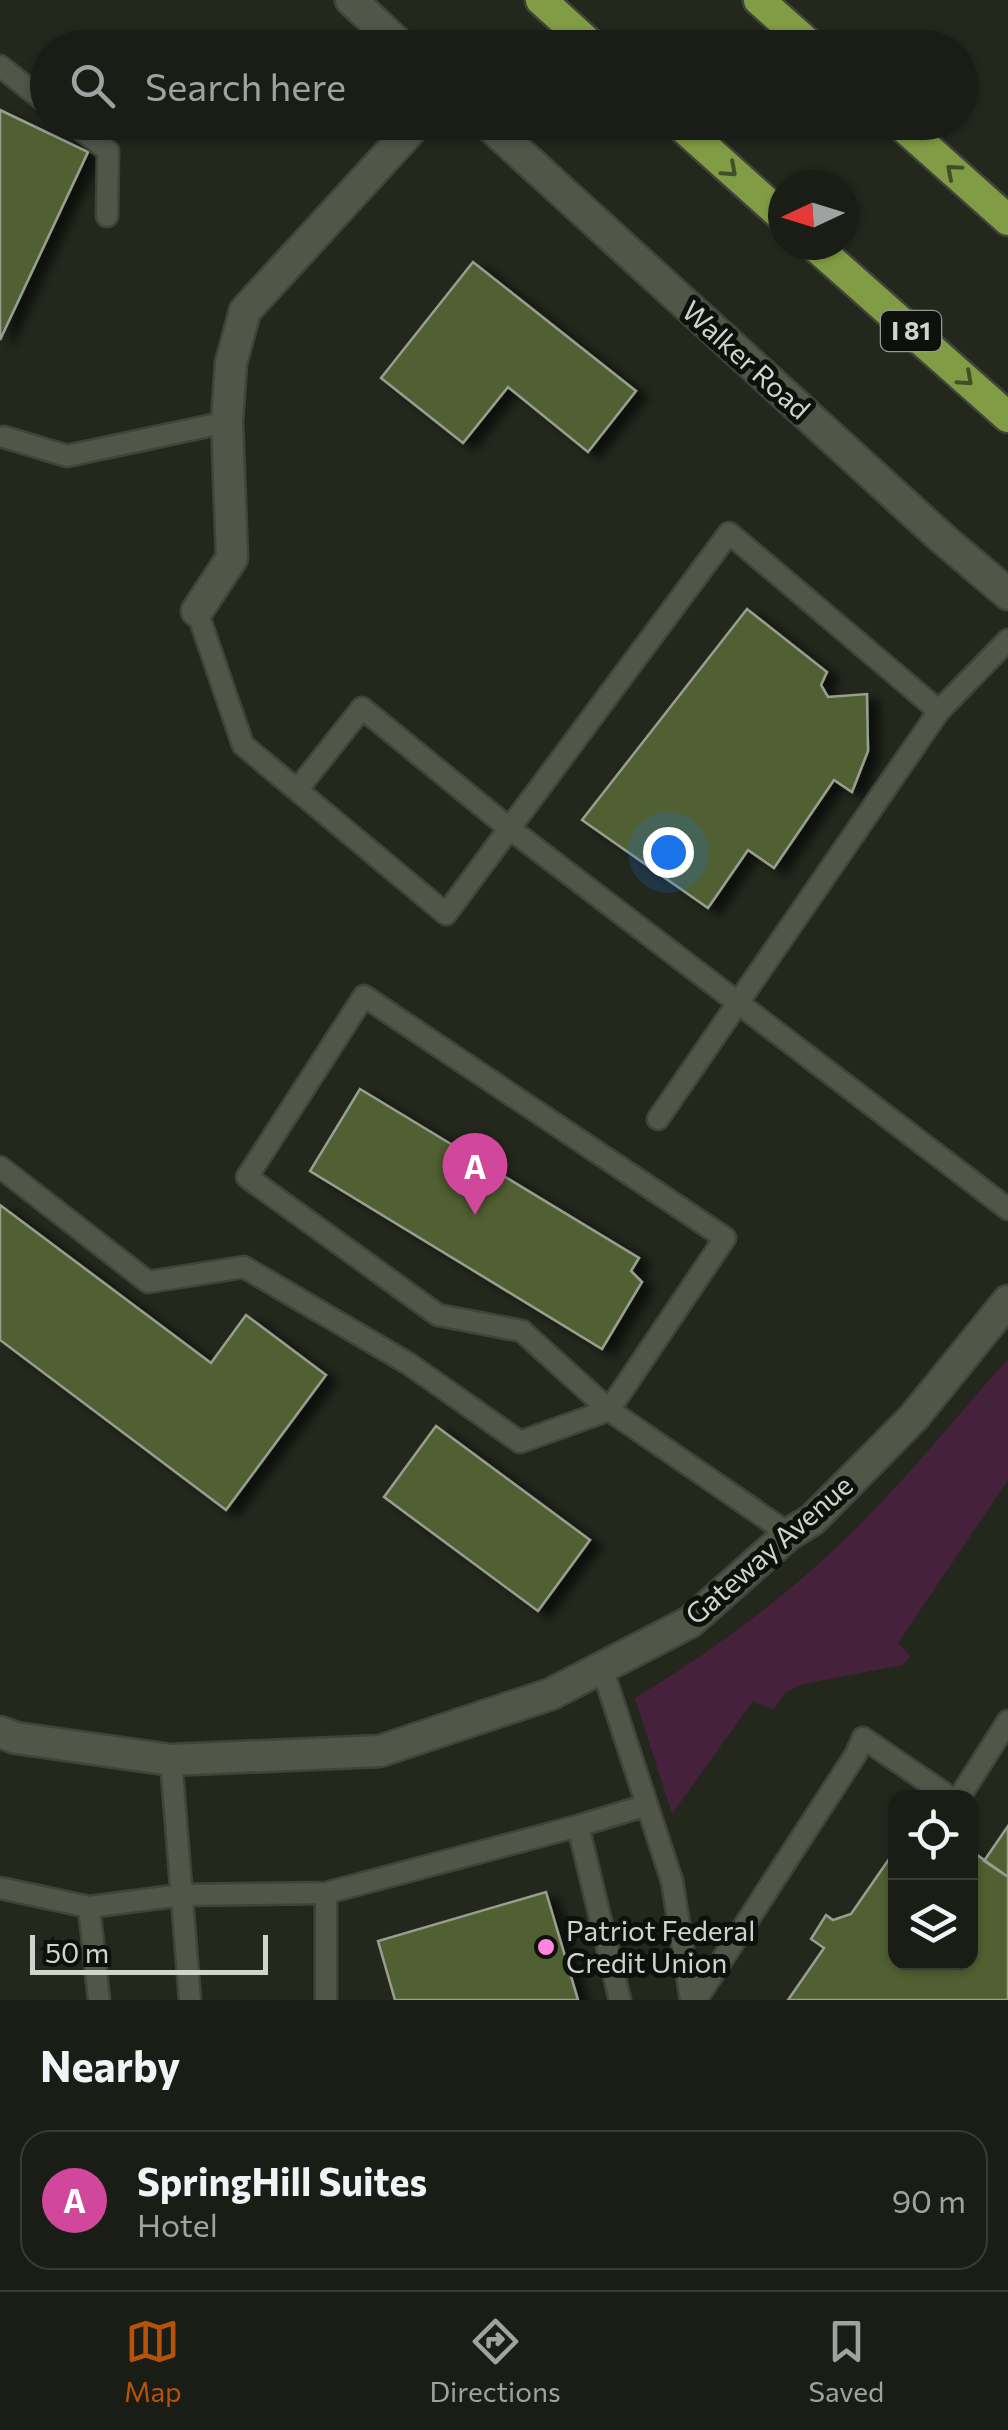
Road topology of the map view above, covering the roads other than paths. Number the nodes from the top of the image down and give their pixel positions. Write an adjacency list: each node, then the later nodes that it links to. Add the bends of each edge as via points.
1 (351, 0): 4 (street)
2 (542, 0): 5 (highway)
3 (759, 0): 6 (highway)
4 (384, 30)
5 (574, 30)
6 (793, 30)
7 (0, 66): 8 (lane)
8 (30, 90)
9 (94, 140): 15 (lane, via 108,151)
10 (402, 140): 19 (street, via 246,311 230,363)
11 (506, 140): 21 (street, Walker Road)
12 (697, 140): 14 (highway, one-way to 14)
13 (918, 140): 16 (highway, one-way to 13)
14 (768, 204)
15 (107, 216)
16 (1008, 220)
17 (831, 260): 18 (highway, I 81, one-way to 18)
18 (1008, 417)
19 (227, 422): 20 (lane, via 67,456); 22 (street, via 232,558)
20 (4, 436)
21 (1008, 594)
22 (197, 610): 25 (lane, via 243,745)
23 (1008, 640): 24 (lane)
24 (939, 711): 26 (lane, via 729,533); 27 (lane)
25 (297, 790): 26 (lane, via 362,708); 26 (lane, via 446,914)
26 (510, 828): 27 (lane)
27 (738, 1003): 28 (lane); 30 (lane)
28 (658, 1118)
29 (0, 1168): 32 (lane, via 148,1282 244,1267 409,1364 520,1442)
30 (1008, 1209)
31 (1008, 1301): 33 (street, Gateway Avenue, via 914,1417 812,1520)
32 (609, 1410): 32 (lane, via 522,1331 438,1315 247,1178 364,996 725,1238); 33 (lane)
33 (789, 1534): 34 (street, Gateway Avenue, via 690,1622)
34 (602, 1668): 37 (street, Gateway Avenue, via 552,1694 380,1751); 40 (lane)
35 (1008, 1721): 39 (lane)
36 (0, 1732): 37 (street, Gateway Avenue)
37 (171, 1760): 44 (lane)
38 (939, 1790): 50 (lane, via 863,1738)
39 (964, 1790)
40 (648, 1804): 41 (lane); 50 (lane, via 672,1881)
41 (578, 1826): 43 (lane); 49 (lane)
42 (0, 1888): 45 (lane)
43 (326, 1893): 44 (lane); 48 (lane)
44 (182, 1895): 45 (lane); 47 (lane)
45 (89, 1906): 46 (lane)
46 (99, 2000)
47 (190, 2000)
48 (326, 2000)
49 (620, 2000)
50 (693, 2000)

